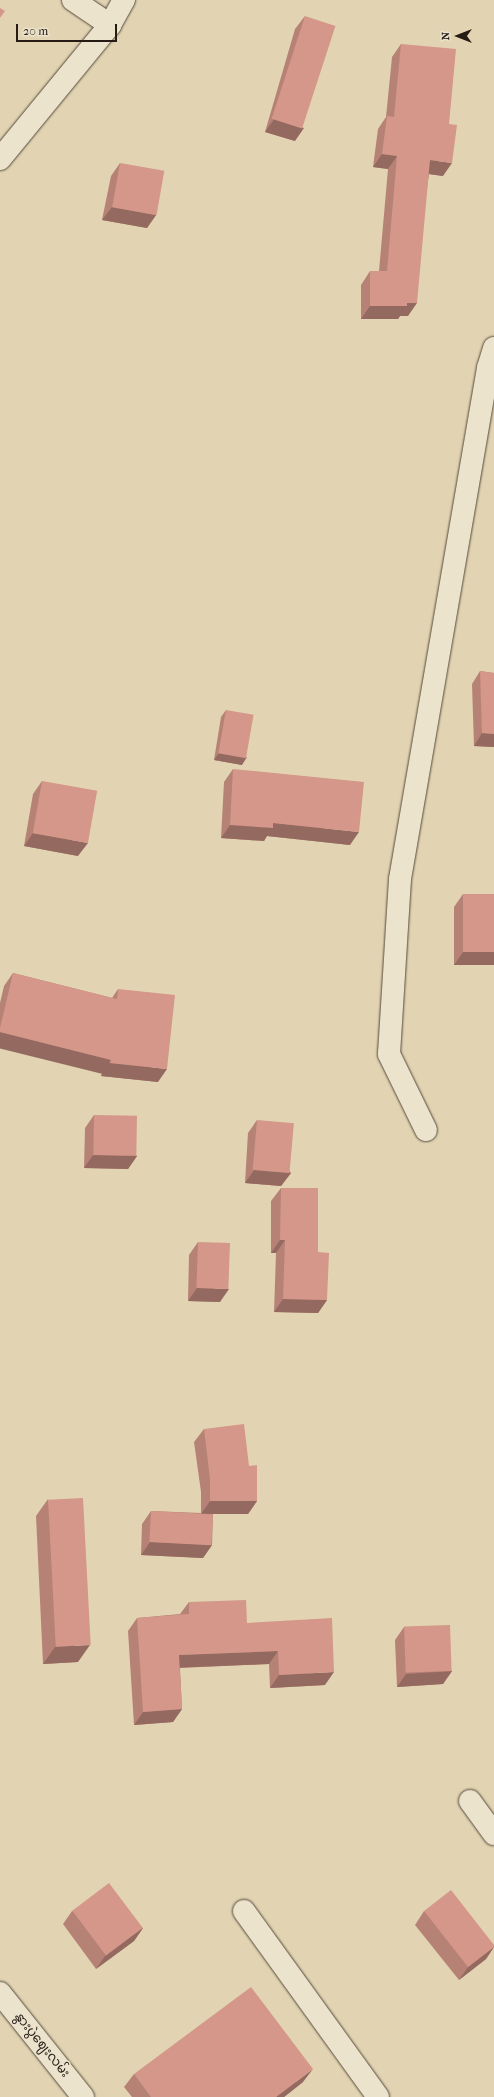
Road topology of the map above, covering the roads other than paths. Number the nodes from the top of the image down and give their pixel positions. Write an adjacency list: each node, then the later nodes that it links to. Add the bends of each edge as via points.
1 (73, 0): 3 (street)
2 (124, 0): 3 (street)
3 (110, 25): 4 (street)
4 (0, 159)
5 (494, 348): 6 (street, via 486,376 400,879 389,1054)
6 (426, 1130)
7 (470, 1801): 8 (street)
8 (494, 1834)
9 (244, 1911): 12 (street)
10 (0, 1993): 11 (street, နွားပွဲဈေးလမ်း)
11 (82, 2097)
12 (378, 2097)

